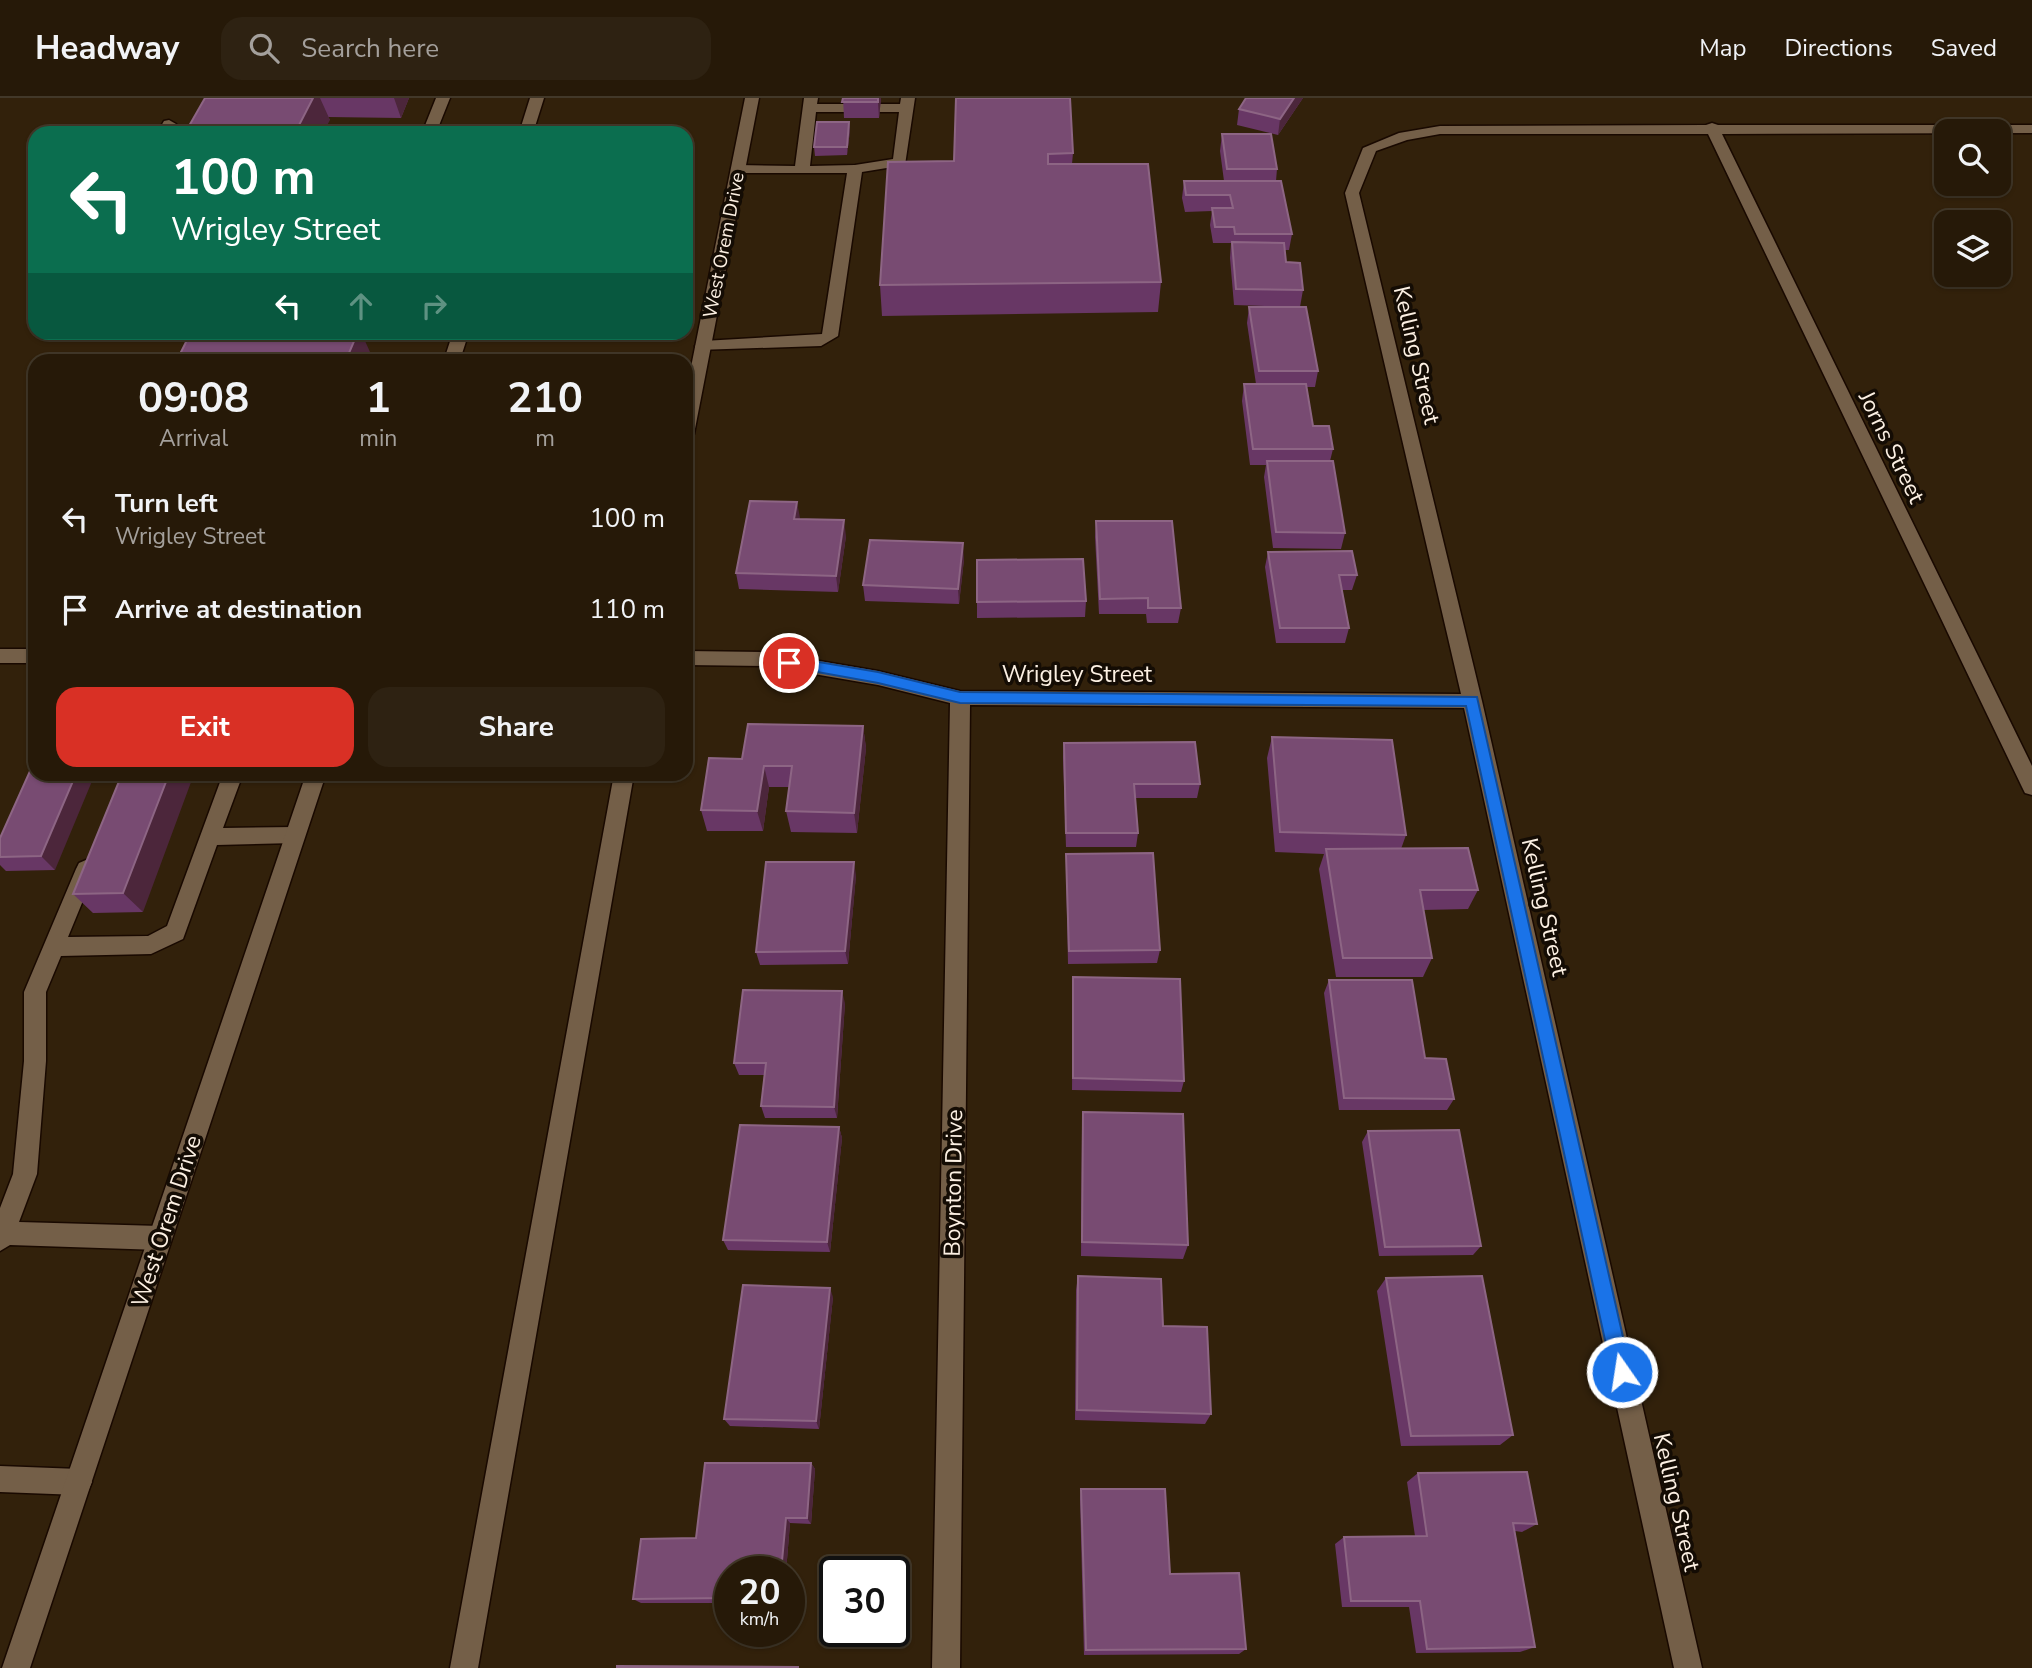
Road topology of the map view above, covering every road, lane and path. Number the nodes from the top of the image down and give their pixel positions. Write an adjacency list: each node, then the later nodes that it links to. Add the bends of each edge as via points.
1 (443, 98): 8 (street)
2 (537, 98): 9 (street)
3 (752, 98): 12 (street, West Orem Drive)
4 (810, 103): 6 (street); 14 (street)
5 (907, 103): 7 (street); 13 (street, via 900,162)
6 (845, 108)
7 (880, 108)
8 (432, 126)
9 (528, 126)
10 (1712, 127): 11 (street); 21 (street, Kelling Street, via 1440,130 1370,148 1364,161 1352,193); 25 (street, Jorns Street)
11 (2032, 129)
12 (738, 169): 14 (street); 15 (street, West Orem Drive)
13 (855, 169): 14 (street); 15 (street, via 830,336 821,341)
14 (802, 170)
15 (703, 346): 16 (street, West Orem Drive)
16 (693, 398)
17 (0, 656): 18 (street)
18 (28, 656)
19 (693, 658): 20 (street, Wrigley Street, via 767,659)
20 (960, 698): 21 (street, Wrigley Street); 36 (street, Boynton Drive)
21 (1472, 701): 37 (street, Kelling Street)
22 (230, 781): 27 (street)
23 (314, 781): 26 (street, West Orem Drive)
24 (623, 781): 35 (street)
25 (2032, 787)
26 (295, 835): 27 (street); 31 (street, West Orem Drive)
27 (208, 837): 29 (street, via 175,932 151,945)
28 (95, 848): 29 (street)
29 (53, 947): 30 (street, via 35,992 35,1061 25,1174)
30 (1, 1236): 31 (street)
31 (160, 1238): 33 (street, West Orem Drive)
32 (0, 1479): 33 (street)
33 (79, 1482): 34 (street, West Orem Drive)
34 (16, 1668)
35 (464, 1668)
36 (946, 1668)
37 (1688, 1668)

